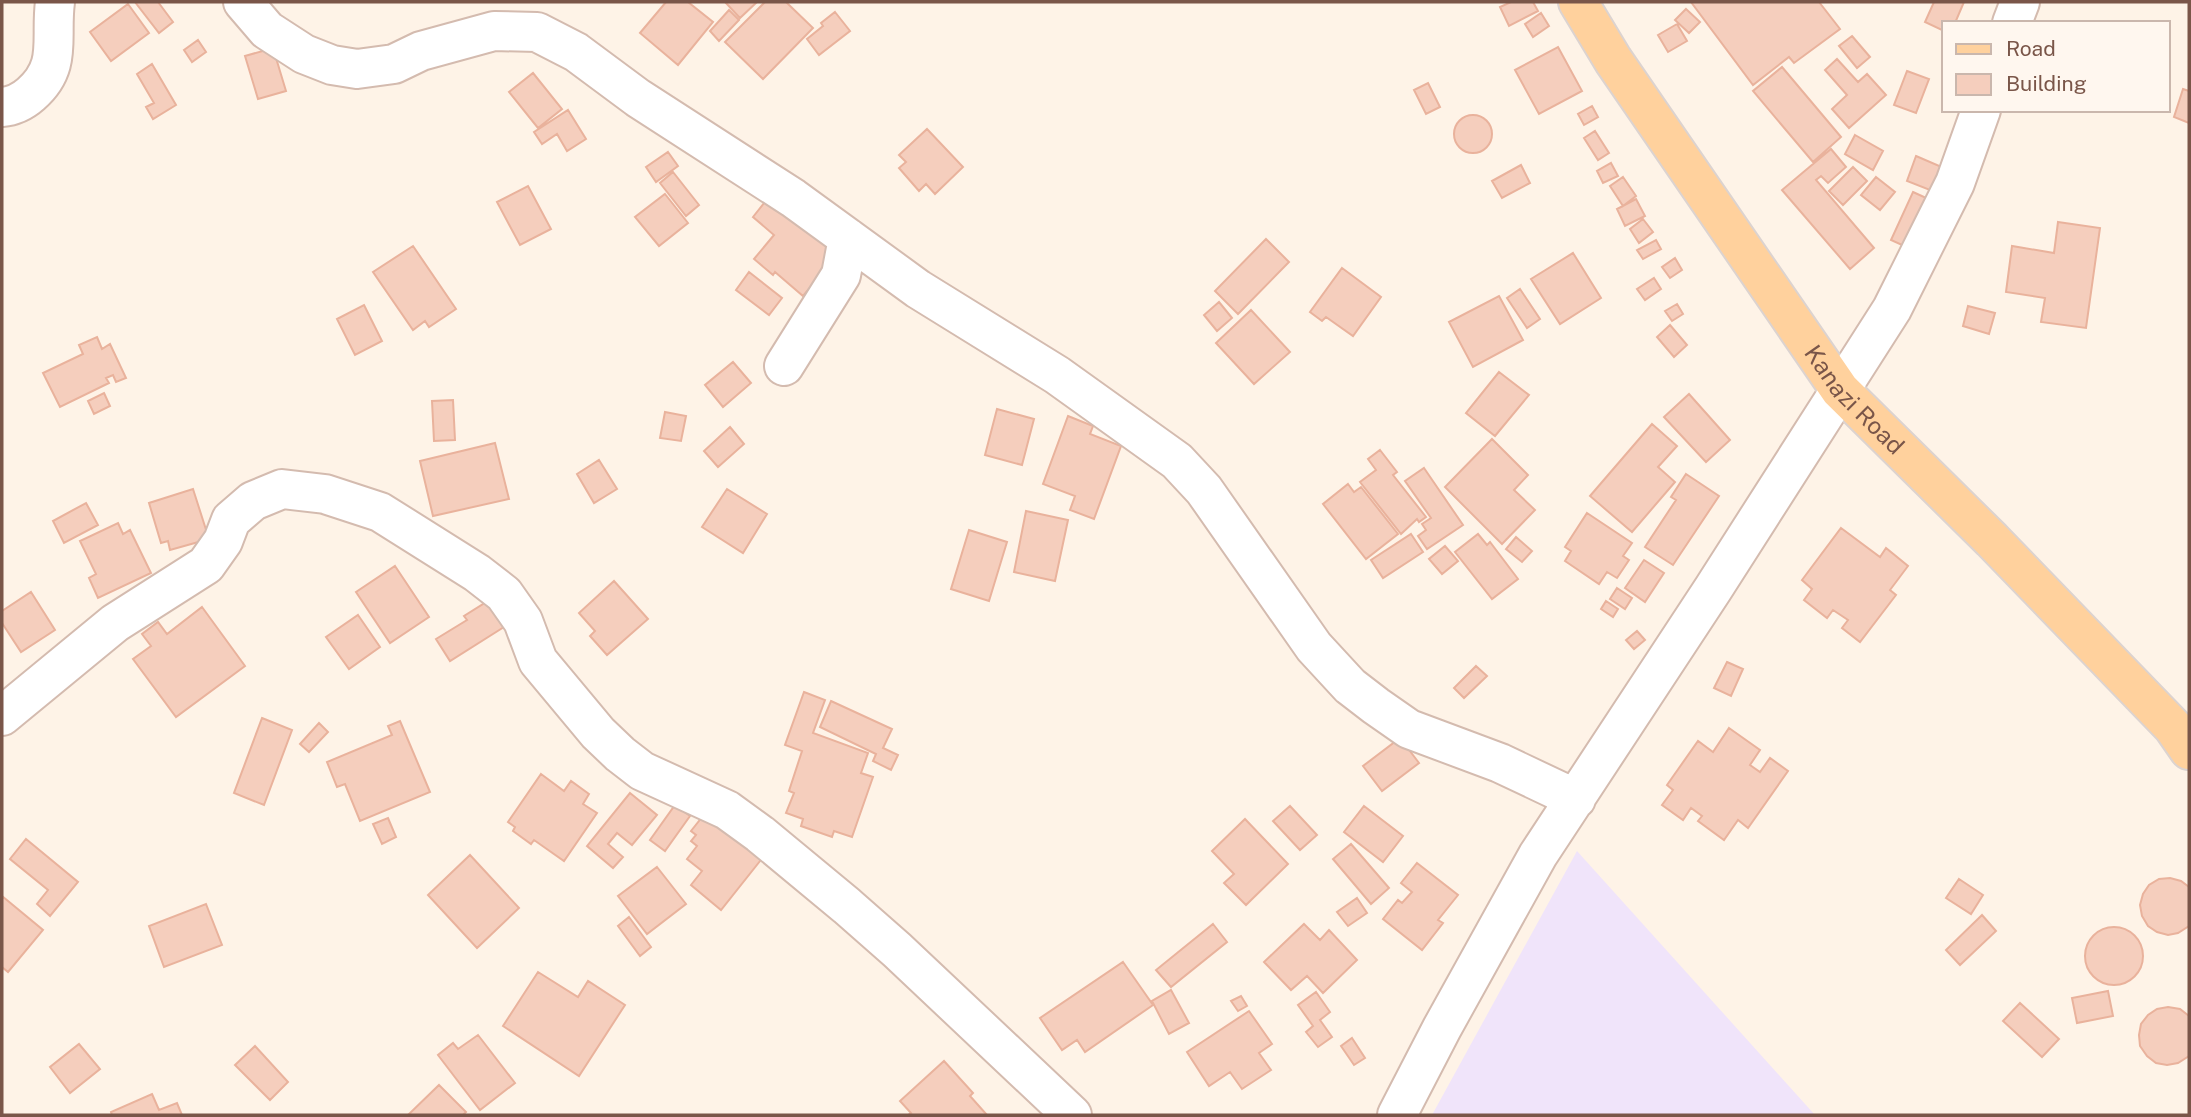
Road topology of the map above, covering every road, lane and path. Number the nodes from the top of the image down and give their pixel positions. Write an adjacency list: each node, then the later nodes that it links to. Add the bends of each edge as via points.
1 (55, 2): 6 (street, via 53,59 45,81 21,102)
2 (243, 2): 8 (street, via 267,30 304,54 357,69 394,64 421,51 494,31 537,32 576,52)
3 (1578, 2): 10 (main road, Kanazi Road)
4 (2020, 2): 5 (street)
5 (2013, 21)
6 (2, 107)
7 (1980, 112): 10 (street, via 1955,183 1904,286)
8 (848, 238): 9 (street, via 841,275); 13 (street, via 918,289 1057,375 1191,474 1314,647 1367,699 1409,729 1500,763)
9 (784, 366)
10 (1840, 390): 12 (main road, Kanazi Road, via 2173,727); 13 (street)
11 (2, 716): 14 (street, via 115,623 206,565 231,520 253,500 282,489 325,495 380,512 505,594 523,621 537,661 620,754 642,771 727,810 760,834 897,950)
12 (2189, 751)
13 (1576, 799): 15 (street, via 1517,891)
14 (1072, 1115)
15 (1397, 1115)

